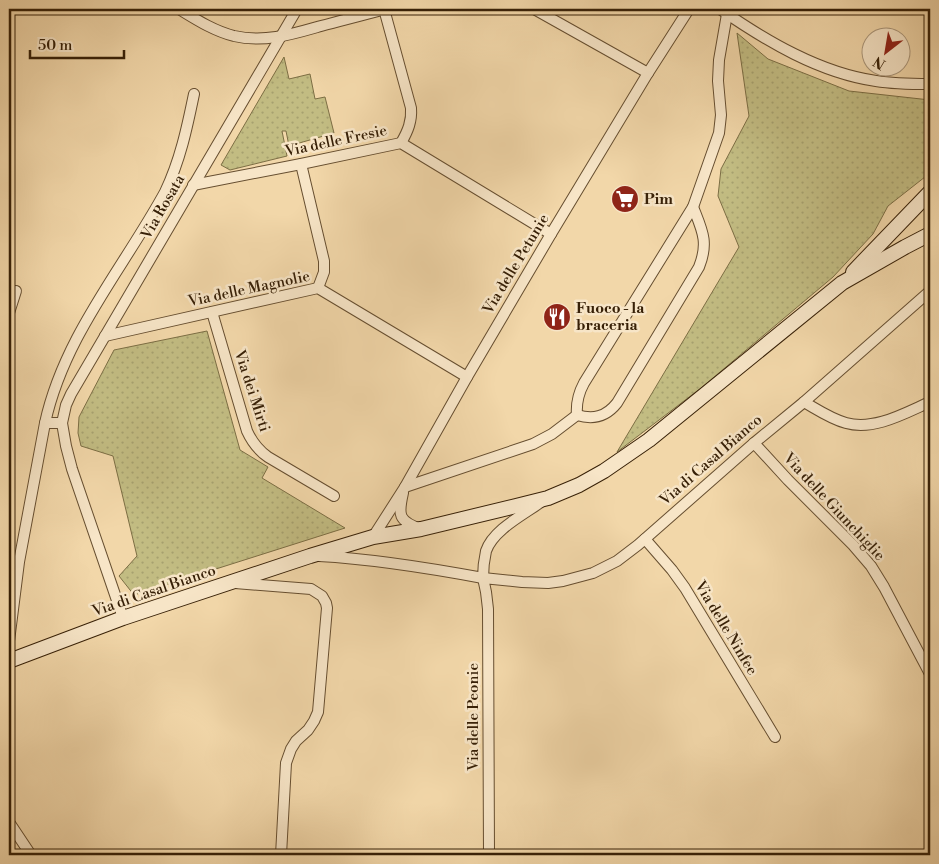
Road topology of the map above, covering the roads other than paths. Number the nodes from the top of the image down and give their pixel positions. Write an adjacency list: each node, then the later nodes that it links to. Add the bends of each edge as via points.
1 (179, 9): 7 (street)
2 (297, 9): 8 (street, Via Rosata)
3 (385, 9): 8 (street); 12 (street, via 411,108 410,122)
4 (534, 9): 9 (street)
5 (689, 9): 9 (street, Via delle Petunie)
6 (724, 11): 10 (street, via 773,43 837,71 876,81); 16 (street, via 718,60 719,133)
7 (191, 12): 8 (street, via 216,30 234,36)
8 (282, 37): 14 (street, Via Rosata)
9 (648, 73): 17 (street, Via delle Petunie)
10 (930, 84)
11 (194, 94): 30 (street, Via Rosata, via 180,154 168,186 78,335 59,376)
12 (401, 142): 13 (street, Via delle Fresie); 17 (street, Via delle Fresie)
13 (301, 164): 14 (street, Via delle Fresie); 20 (street, via 324,261)
14 (193, 185): 25 (street, Via Rosata)
15 (930, 192): 19 (main road)
16 (693, 207): 29 (street, via 579,391); 29 (street, via 705,243 699,267 617,403 599,417)
17 (551, 234): 26 (street, Via delle Petunie)
18 (930, 234): 19 (main road, Via di Casal Bianco)
19 (842, 283): 35 (main road, Via di Casal Bianco, via 627,457 592,478)
20 (318, 288): 23 (street, Via delle Magnolie); 26 (street, Via delle Magnolie)
21 (930, 290): 27 (street, Via di Casal Bianco)
22 (16, 291): 24 (street)
23 (212, 312): 25 (street, Via delle Magnolie); 34 (street, Via dei Mirti, via 253,442 268,457)
24 (9, 313)
25 (105, 336): 31 (street, Via Rosata, via 66,405)
26 (467, 377): 33 (street, Via delle Petunie)
27 (804, 402): 28 (street, via 840,421 865,425 888,420); 32 (street, Via di Casal Bianco)
28 (930, 402)
29 (577, 415): 33 (street, via 533,444)
30 (45, 423): 31 (street); 41 (street, Via Rosata)
31 (62, 423): 44 (street, Via Rosata, via 72,469)
32 (754, 443): 38 (street, Via di Casal Bianco); 47 (street, Via delle Giunchiglie, via 871,566)
33 (405, 487): 36 (street, via 401,517); 37 (street, Via delle Petunie)
34 (334, 496)
35 (548, 498): 36 (main road, Via di Casal Bianco); 42 (street, Via di Casal Bianco, via 495,537 486,551)
36 (422, 529): 37 (main road, Via di Casal Bianco)
37 (372, 537): 40 (main road, Via di Casal Bianco)
38 (645, 539): 42 (street, Via di Casal Bianco, via 618,560 593,573 568,580 536,583); 49 (street, Via delle Ninfee, via 685,588)
39 (9, 555): 41 (street)
40 (310, 556): 42 (street, Via di Casal Bianco, via 402,564); 43 (main road, Via di Casal Bianco)
41 (19, 562): 45 (street, Via Rosata)
42 (483, 578): 53 (street, Via delle Peonie, via 488,609)
43 (229, 582): 44 (main road, Via di Casal Bianco); 52 (street, via 306,588 322,596 326,603 318,712 308,730 296,741 286,763)
44 (123, 618): 46 (main road, Via di Casal Bianco)
45 (9, 641)
46 (9, 661)
47 (927, 661): 48 (street, Via delle Giunchiglie)
48 (930, 674)
49 (775, 737)
50 (9, 822): 51 (street)
51 (31, 855)
52 (281, 855)
53 (489, 855)

